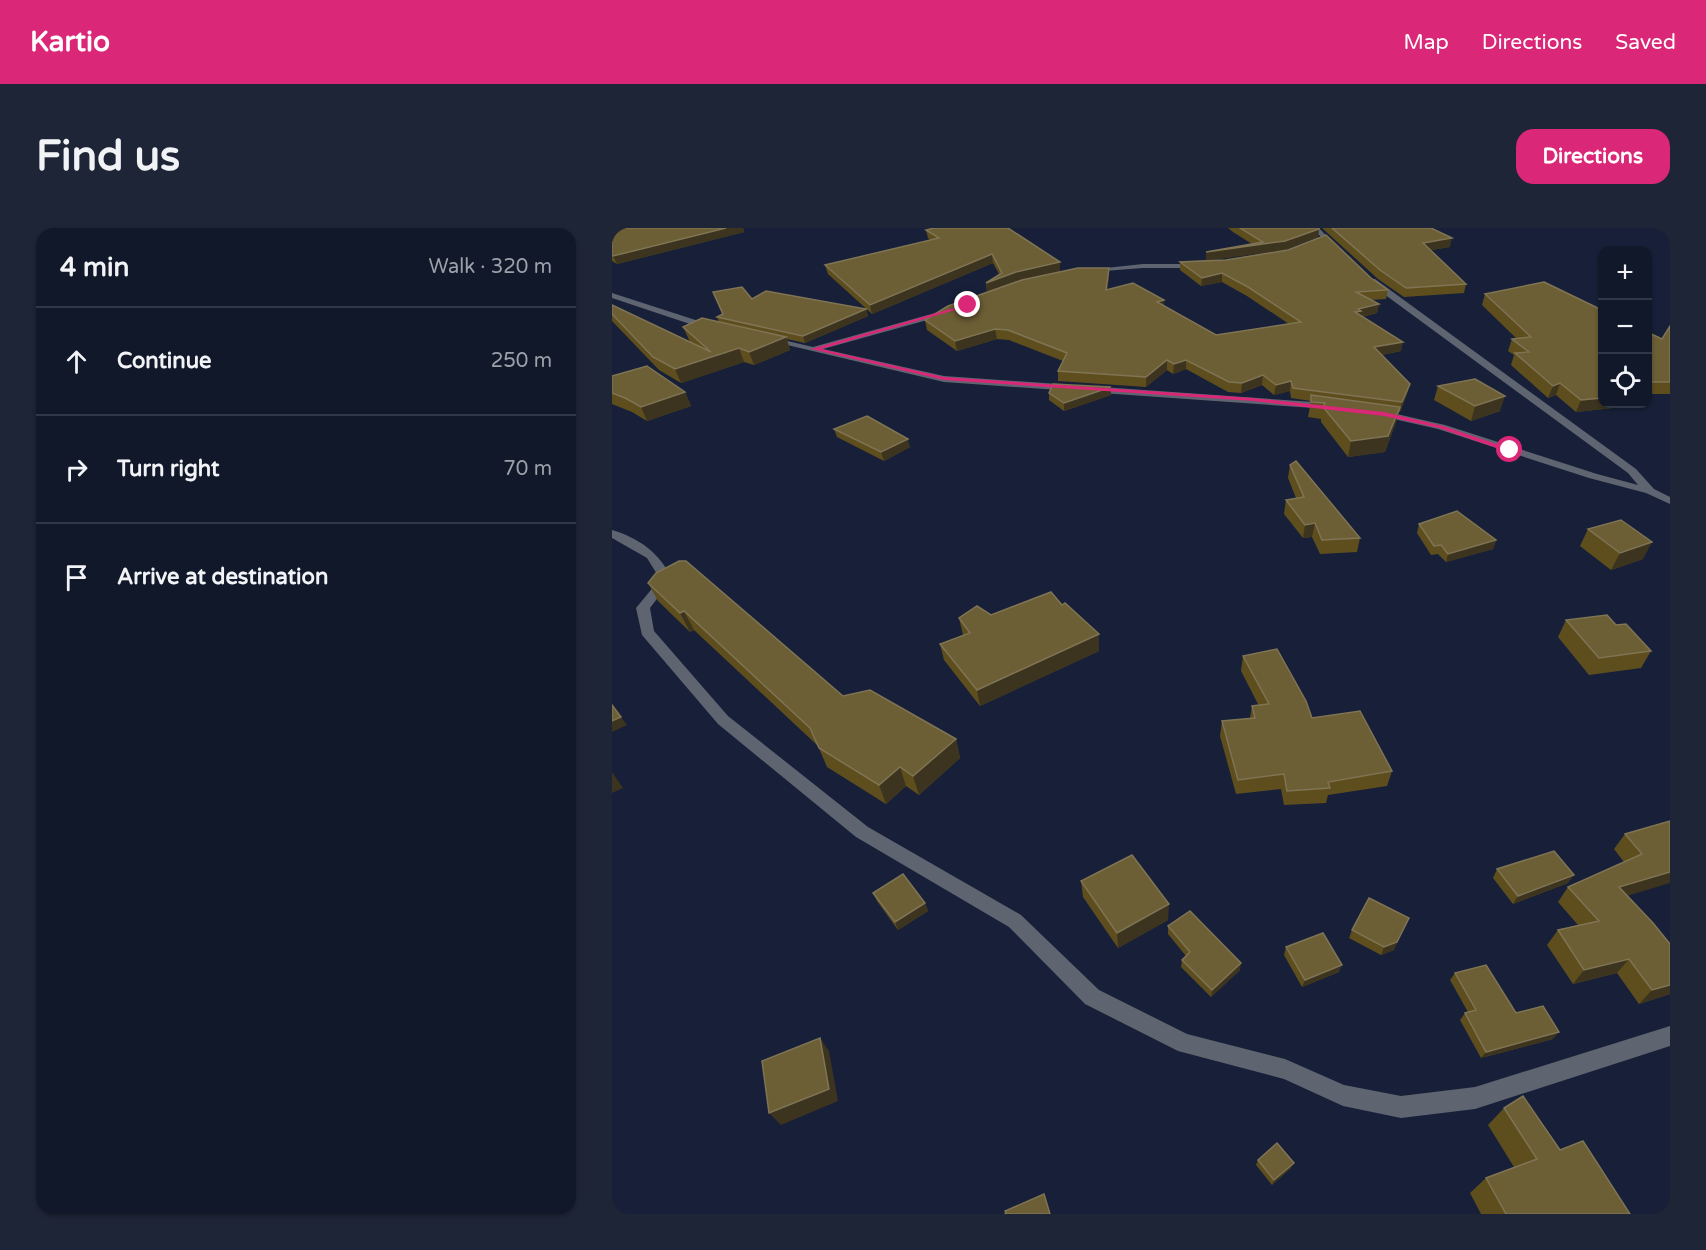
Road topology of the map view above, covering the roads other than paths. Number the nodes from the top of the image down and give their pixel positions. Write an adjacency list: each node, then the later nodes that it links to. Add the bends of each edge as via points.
1 (1315, 228): 2 (street, via 1320,241)
2 (1345, 258)
3 (1207, 266): 4 (street)
4 (1079, 272)
5 (1366, 277): 13 (street, via 1632,471)
6 (612, 295): 8 (street)
7 (957, 308): 10 (street)
8 (723, 330)
9 (764, 339): 10 (street)
10 (814, 349): 11 (street, via 944,379)
11 (1344, 408)
12 (1364, 411): 13 (street, via 1441,427)
13 (1650, 491): 14 (street)
14 (1670, 501)
15 (612, 534): 16 (street, via 648,551 660,564 666,579 643,608 647,632 723,720 862,832 1015,921 1092,997 1185,1044 1284,1069 1343,1095 1401,1107 1475,1098)
16 (1670, 1036)

